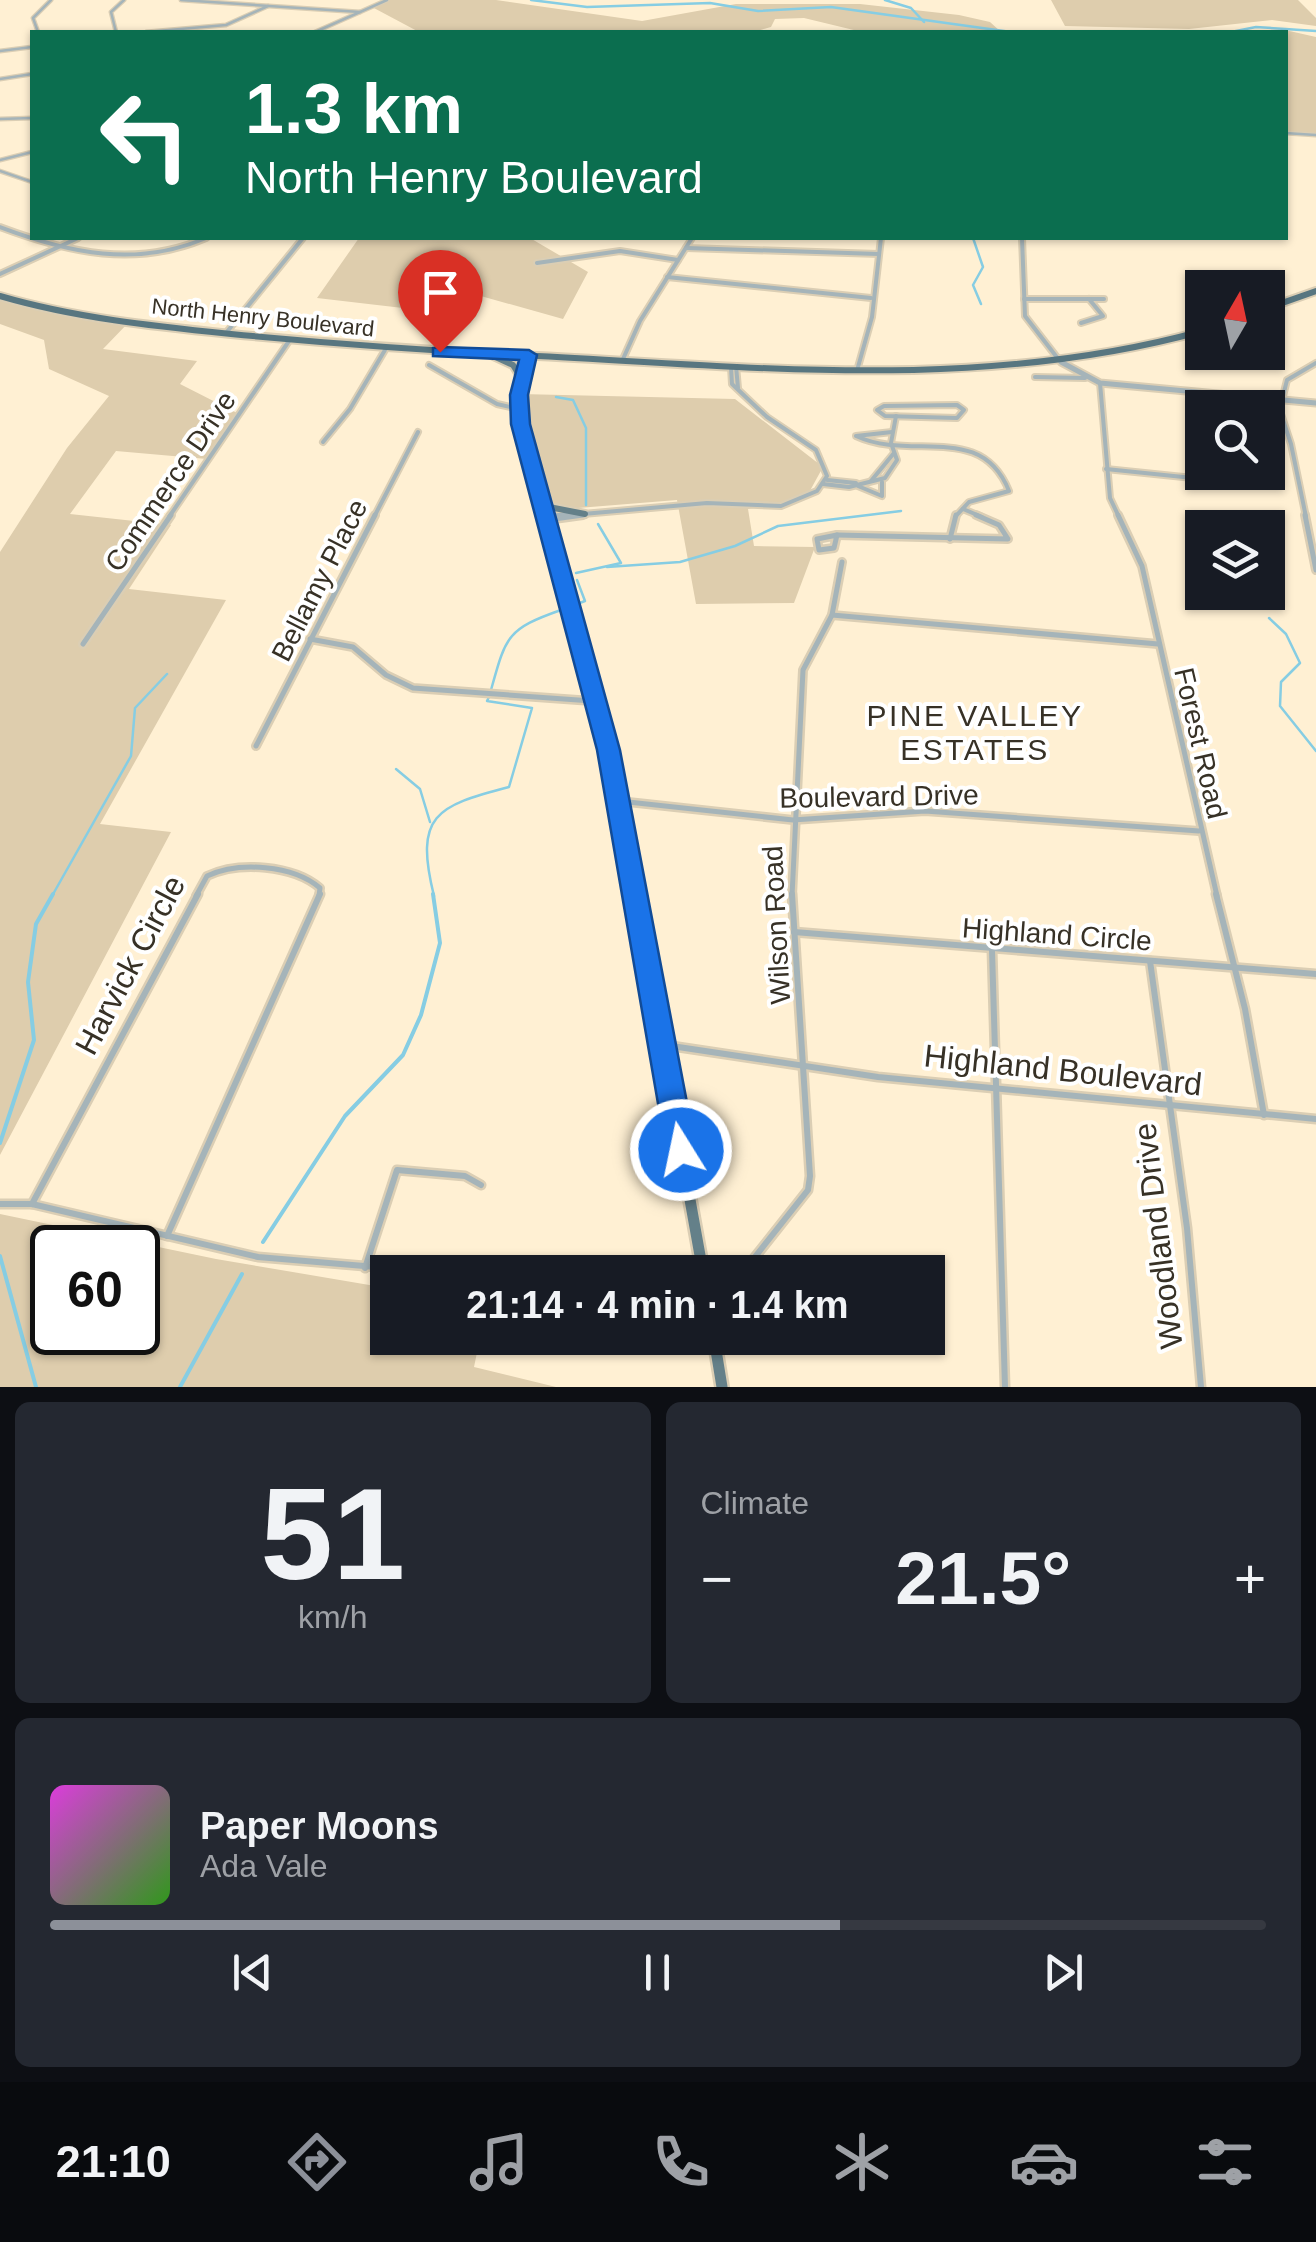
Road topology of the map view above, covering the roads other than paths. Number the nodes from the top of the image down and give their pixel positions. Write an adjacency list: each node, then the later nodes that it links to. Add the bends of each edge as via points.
1 (51, 0): 7 (street, via 33,18)
2 (124, 0): 8 (street, via 111,12)
3 (181, 0): 5 (street)
4 (387, 0): 6 (street)
5 (269, 6): 6 (street); 9 (street, via 234,22)
6 (360, 12): 10 (street)
7 (37, 30)
8 (116, 30)
9 (164, 30)
10 (320, 30)
11 (30, 47): 12 (street)
12 (0, 50)
13 (30, 74): 14 (street)
14 (0, 78)
15 (30, 118): 16 (street)
16 (0, 119)
17 (1288, 133): 18 (street)
18 (1316, 136)
19 (30, 152): 20 (street)
20 (0, 160)
21 (0, 171): 22 (street)
22 (30, 181)
23 (0, 227): 24 (street)
24 (30, 239)
25 (32, 240): 33 (street)
26 (74, 240): 33 (street)
27 (202, 240): 33 (street, via 126,254)
28 (301, 240): 47 (street)
29 (691, 240): 32 (street)
30 (881, 240): 34 (street)
31 (1022, 240): 44 (street)
32 (686, 248): 34 (street); 35 (street)
33 (55, 249): 37 (street)
34 (878, 254): 41 (street)
35 (678, 260): 36 (street, via 620,251); 38 (street)
36 (537, 263)
37 (0, 274)
38 (667, 277): 41 (street); 53 (street)
39 (1316, 291): 45 (highway)
40 (0, 296): 47 (highway, North Henry Boulevard, via 95,318)
41 (871, 298): 59 (street)
42 (1089, 298): 43 (street); 44 (street); 46 (street, via 1103,316)
43 (1104, 299)
44 (1024, 300): 54 (street, via 1030,324)
45 (1285, 302)
46 (1081, 323)
47 (226, 333): 49 (highway, North Henry Boulevard)
48 (1185, 336): 54 (highway, North Henry Boulevard)
49 (289, 341): 50 (highway, North Henry Boulevard); 92 (street, Commerce Drive)
50 (386, 350): 51 (highway, North Henry Boulevard); 75 (street)
51 (489, 354): 52 (highway, North Henry Boulevard); 63 (main road, via 513,364)
52 (529, 355): 53 (highway, North Henry Boulevard); 63 (main road)
53 (624, 358): 57 (highway, North Henry Boulevard)
54 (1061, 362): 59 (highway, North Henry Boulevard); 62 (street)
55 (1316, 363): 66 (street, via 1290,374)
56 (429, 364): 70 (street, via 498,406)
57 (734, 364): 58 (highway, North Henry Boulevard); 60 (street); 65 (street, via 730,379)
58 (761, 364): 59 (highway, North Henry Boulevard); 60 (highway)
59 (858, 368)
60 (736, 374): 65 (street)
61 (1035, 377): 62 (street)
62 (1085, 378): 64 (street)
63 (522, 379): 70 (main road)
64 (1100, 383): 67 (street); 77 (street, Forest Road)
65 (738, 388): 80 (street, via 816,450)
66 (1281, 390)
67 (1185, 391)
68 (1285, 400): 69 (street)
69 (1316, 403)
70 (519, 409): 82 (main road)
71 (896, 416): 71 (street, via 881,415 877,407 964,410 957,418); 74 (street)
72 (1285, 422): 89 (street)
73 (418, 432): 91 (street, Bellamy Place)
74 (892, 432): 76 (street); 76 (street, via 856,436)
75 (324, 442)
76 (893, 449): 79 (street, via 897,460); 80 (street, via 869,482); 83 (street, via 965,450 994,459 1009,491 975,496)
77 (1106, 469): 78 (street); 93 (street, Forest Road, via 1110,498 1142,566)
78 (1185, 477)
79 (882, 481): 81 (street); 81 (street, via 882,496)
80 (825, 482): 81 (street); 84 (street, via 781,506 707,503)
81 (858, 486)
82 (540, 498): 84 (main road, via 550,508); 85 (main road)
83 (963, 509): 87 (street); 87 (street, via 999,526 1008,539)
84 (586, 514): 85 (street)
85 (546, 518): 94 (main road)
86 (836, 535): 86 (street, via 817,539 819,550 834,548); 87 (street)
87 (950, 538)
88 (842, 562): 90 (street, Wilson Road)
89 (1316, 570)
90 (832, 615): 93 (street); 97 (street, Wilson Road, via 803,670)
91 (310, 640): 94 (street, via 353,647 413,688); 95 (street, Bellamy Place)
92 (83, 644)
93 (1158, 644): 98 (street, Forest Road)
94 (595, 701): 96 (main road)
95 (256, 746)
96 (619, 801): 97 (street, Boulevard Drive); 104 (main road)
97 (793, 820): 98 (street, Boulevard Drive, via 925,811); 99 (street, Wilson Road)
98 (1200, 832): 102 (street, Forest Road)
99 (794, 932): 100 (street, Highland Circle); 105 (street, Wilson Road)
100 (992, 949): 101 (street, Highland Circle); 106 (street)
101 (1150, 960): 102 (street, Highland Circle); 107 (street, Woodland Drive)
102 (1236, 968): 103 (street, Highland Circle); 108 (street, Forest Road)
103 (1316, 974)
104 (662, 1044): 105 (street, Highland Boulevard); 114 (main road)
105 (806, 1068): 106 (street, Highland Boulevard); 115 (street, Wilson Road, via 808,1190)
106 (995, 1087): 107 (street, Highland Boulevard); 120 (street)
107 (1168, 1106): 108 (street, Highland Boulevard); 121 (street, Woodland Drive)
108 (1264, 1115): 109 (street, Highland Boulevard)
109 (1316, 1119)
110 (481, 1185): 116 (street, via 464,1176 398,1170)
111 (0, 1204): 112 (street)
112 (32, 1204): 113 (street); 113 (street, Harvick Circle, via 207,876 234,866 311,878 320,888 319,900)
113 (167, 1236): 116 (street, via 258,1257)
114 (700, 1255)
115 (756, 1255)
116 (366, 1268): 117 (street)
117 (370, 1268)
118 (717, 1355): 119 (main road)
119 (722, 1387)
120 (1005, 1387)
121 (1201, 1387)

